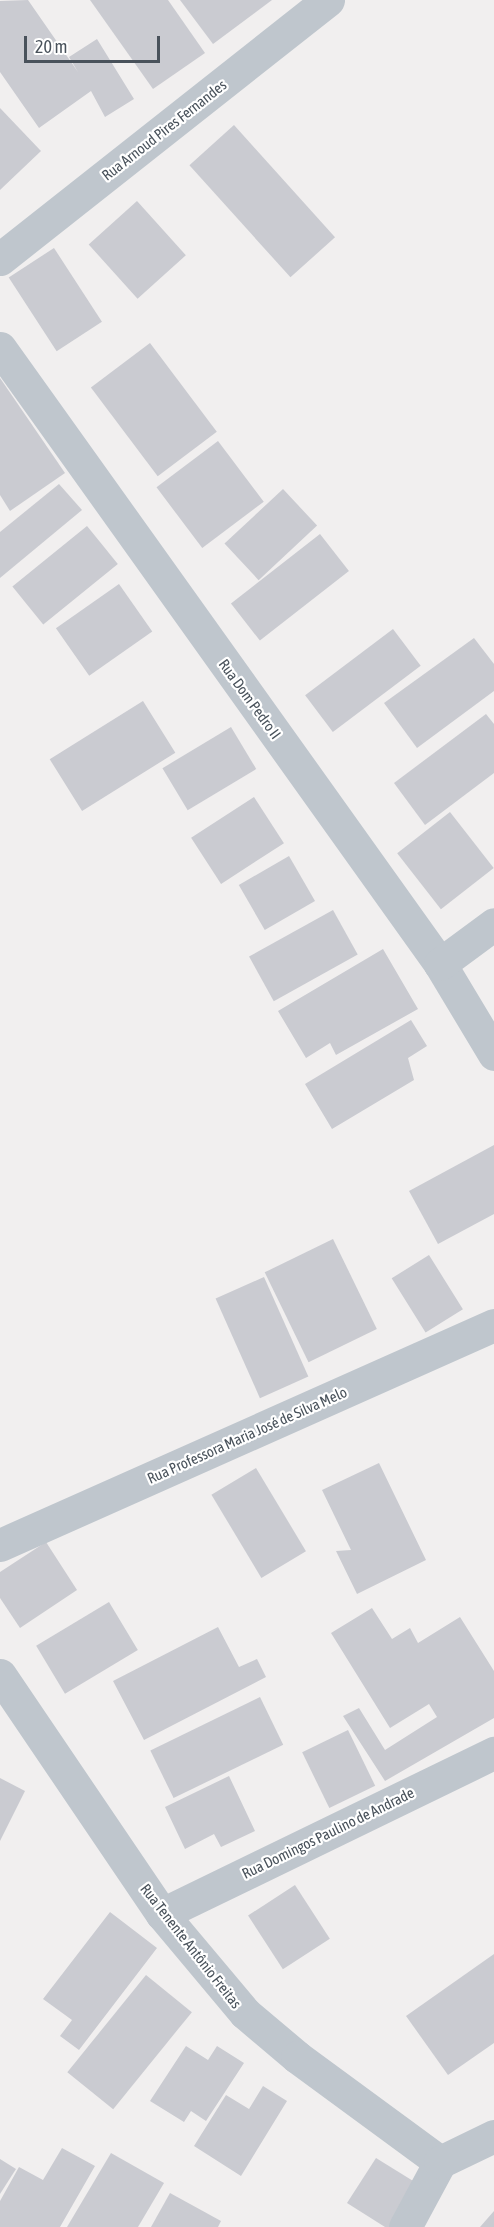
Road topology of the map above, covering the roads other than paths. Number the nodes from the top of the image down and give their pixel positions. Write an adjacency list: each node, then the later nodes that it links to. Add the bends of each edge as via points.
1 (328, 0): 2 (street, Rua Arnoud Pires Fernandes)
2 (0, 259)
3 (0, 348): 5 (street, Rua Dom Pedro II)
4 (494, 924): 5 (street)
5 (440, 964): 6 (street, Rua Dom Pedro II)
6 (494, 1054)
7 (494, 1325): 8 (street, Rua Professora Maria José de Silva Melo)
8 (0, 1545)
9 (0, 1676): 11 (street, Rua Tenente Antônio Freitas)
10 (494, 1753): 11 (street, Rua Domingos Paulino de Andrade)
11 (162, 1914): 13 (street, Rua Tenente Antônio Freitas, via 245,2013)
12 (494, 2136): 13 (street)
13 (440, 2162): 14 (street)
14 (405, 2227)

